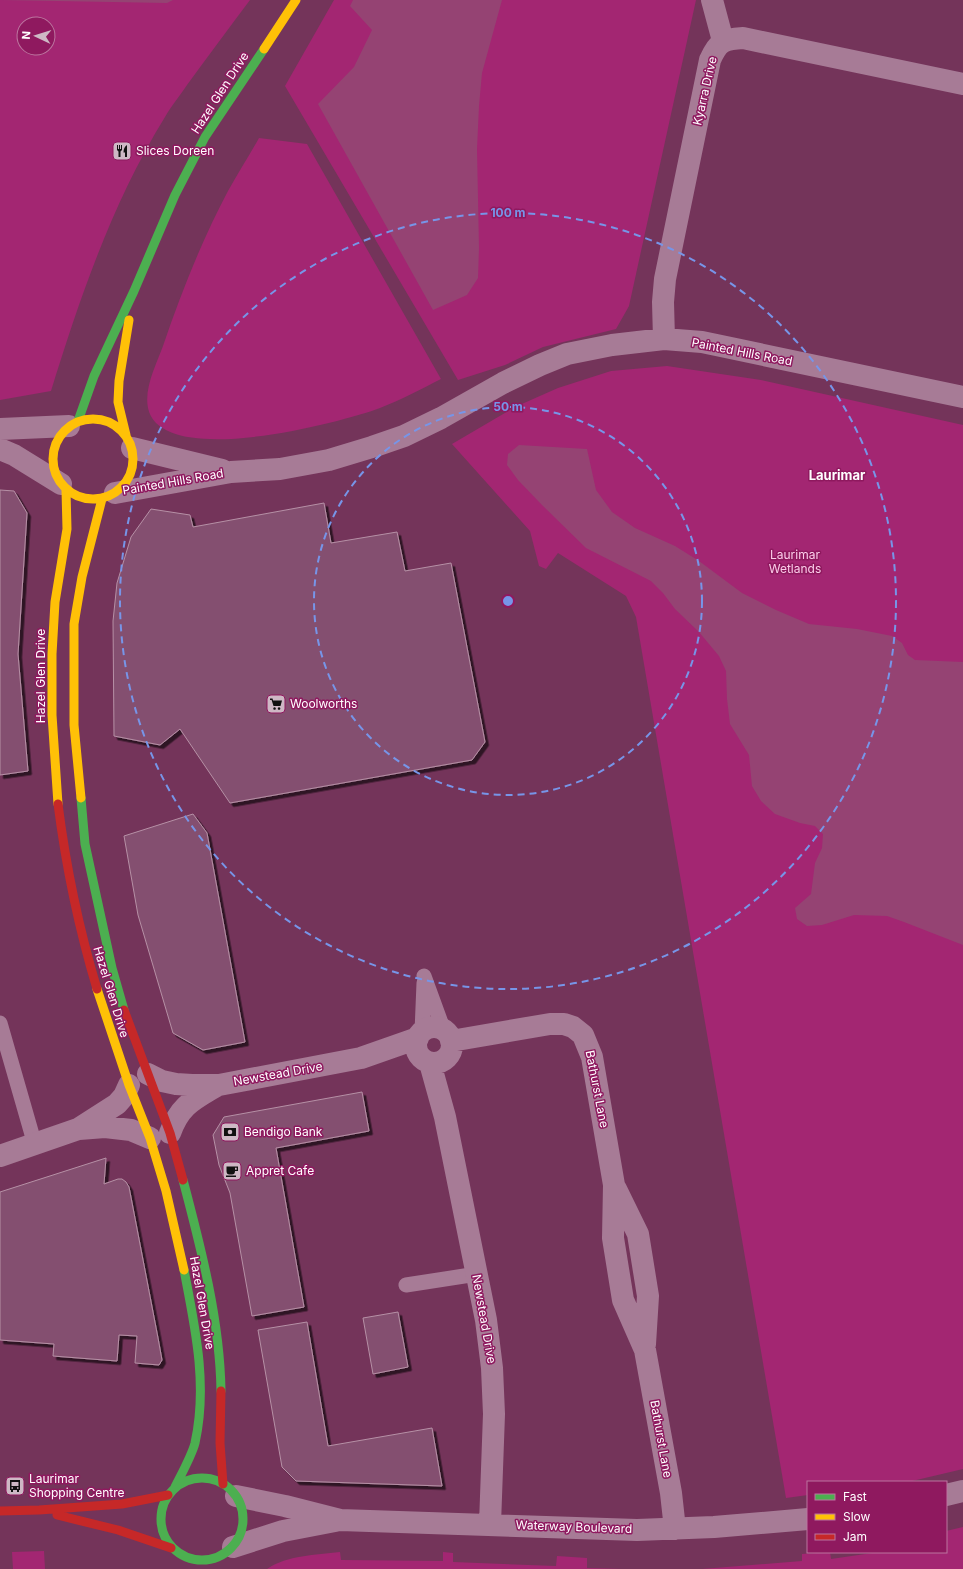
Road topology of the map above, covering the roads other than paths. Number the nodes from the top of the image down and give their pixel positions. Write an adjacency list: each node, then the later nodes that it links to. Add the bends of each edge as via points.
1 (296, 0): 5 (street, Hazel Glen Drive, via 205,138 175,195)
2 (712, 0): 3 (street)
3 (723, 41): 4 (street, Kyarra Drive, via 744,38); 6 (street, Kyarra Drive, via 715,48 710,60 665,279)
4 (963, 84)
5 (134, 291): 8 (street, Hazel Glen Drive); 10 (street, Hazel Glen Drive, via 119,381 118,402)
6 (664, 339): 7 (street, Painted Hills Road, via 710,344); 12 (street, Painted Hills Road, via 612,344 567,354 503,383 404,436 365,450 280,469)
7 (963, 397)
8 (74, 423): 9 (street); 10 (street, via 91,418 105,420 116,426); 13 (street, via 60,435 54,447 54,473)
9 (0, 429)
10 (129, 442): 12 (street, Painted Hills Road); 14 (street, via 133,460 131,473 124,484)
11 (0, 449): 13 (street)
12 (231, 472): 14 (street, Painted Hills Road)
13 (64, 487): 14 (street, via 77,497 90,500); 22 (street, Hazel Glen Drive, via 67,529 55,602 52,654 56,787 64,849 86,952)
14 (109, 496): 20 (street, Hazel Glen Drive, via 82,577 74,624 73,696 79,786 85,844 112,968 128,1022)
15 (0, 1023): 26 (lane)
16 (420, 1035): 17 (street, via 427,1029 439,1028); 17 (lane, via 424,976); 18 (street, Newstead Drive); 19 (street, via 417,1050 419,1056)
17 (448, 1041): 19 (street, via 441,1061); 23 (street, Newstead Drive); 40 (street, Bathurst Lane, via 550,1024 573,1026 583,1035 592,1057 614,1185 612,1238 623,1300 645,1350 671,1493)
18 (361, 1058): 19 (street, Newstead Drive); 21 (street, Newstead Drive)
19 (427, 1061): 23 (street, Newstead Drive)
20 (148, 1074): 21 (street, Newstead Drive, via 176,1084); 25 (street, Hazel Glen Drive)
21 (219, 1084): 25 (street, Newstead Drive, via 182,1110)
22 (129, 1086): 24 (street, via 117,1104); 25 (street, Hazel Glen Drive)
23 (445, 1116): 28 (street, Newstead Drive)
24 (78, 1129): 25 (street, via 118,1128); 26 (street)
25 (160, 1136): 30 (street, Hazel Glen Drive, via 166,1192 179,1243 200,1365 200,1407 194,1444); 31 (street, Hazel Glen Drive, via 181,1171 210,1294 221,1389 220,1443)
26 (35, 1145): 27 (street)
27 (0, 1156)
28 (477, 1274): 29 (lane); 39 (street, Newstead Drive, via 492,1368 494,1414)
29 (406, 1285)
30 (176, 1487): 31 (street, via 199,1478 212,1479); 33 (street)
31 (230, 1490): 38 (street, Waterway Boulevard); 43 (street, via 242,1508 243,1522 240,1535)
32 (963, 1491): 34 (street)
33 (168, 1495): 35 (street, via 122,1504); 41 (street, via 162,1508 160,1522)
34 (947, 1495)
35 (39, 1510): 36 (street); 41 (street, via 118,1530)
36 (0, 1511)
37 (807, 1518): 40 (street, Waterway Boulevard)
38 (340, 1520): 39 (street, Waterway Boulevard); 43 (street, Waterway Boulevard, via 282,1531)
39 (490, 1524): 40 (street, Waterway Boulevard, via 637,1530)
40 (675, 1529)
41 (171, 1548): 42 (street)
42 (180, 1555): 43 (street, via 204,1561); 44 (street)
43 (228, 1555)
44 (185, 1569)

